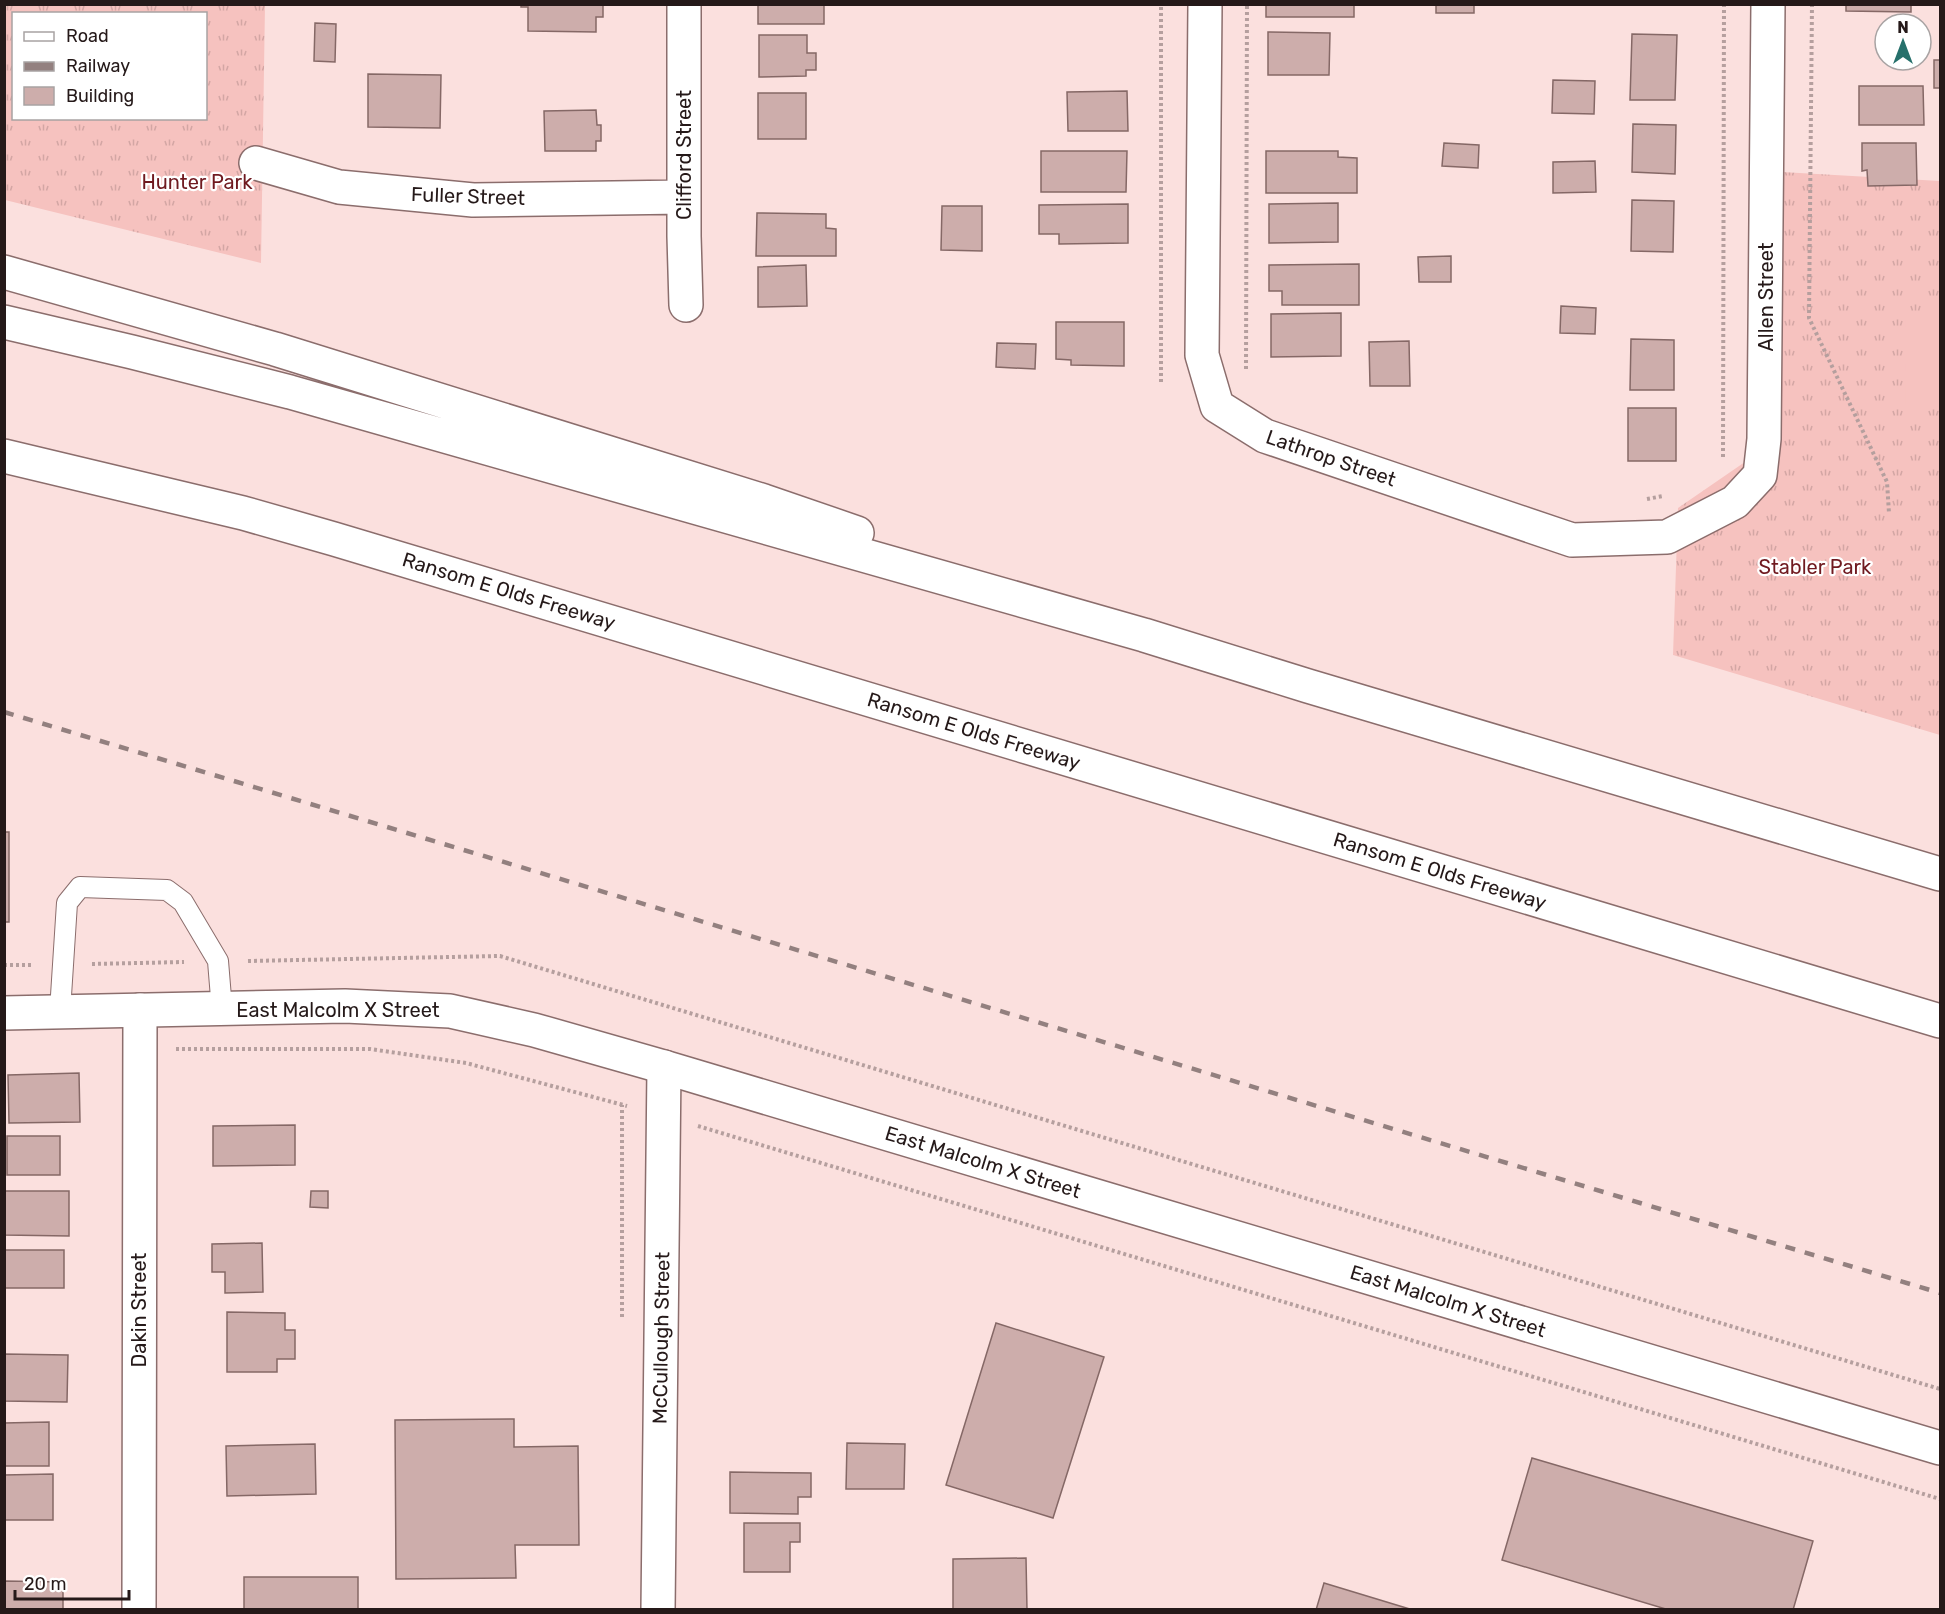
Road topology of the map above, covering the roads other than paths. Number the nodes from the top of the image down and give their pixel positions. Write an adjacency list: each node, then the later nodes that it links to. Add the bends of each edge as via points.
1 (684, 4): 5 (main road, Clifford Street)
2 (1205, 4): 10 (main road, Lathrop Street, via 1202,355 1217,406 1265,436 1572,540)
3 (1768, 4): 10 (main road, Allen Street, via 1764,439 1760,476 1735,502)
4 (256, 163): 5 (main road, Fuller Street, via 339,188 473,200)
5 (684, 197): 7 (main road, Clifford Street)
6 (4, 272): 11 (main road, via 264,346 764,501)
7 (686, 305)
8 (4, 322): 11 (main road, via 290,392)
9 (4, 456): 17 (main road, Ransom E Olds Freeway, via 243,513 334,539)
10 (1667, 537)
11 (1144, 635): 12 (main road)
12 (1941, 874)
13 (140, 1010): 14 (main road, East Malcolm X Street); 15 (main road, East Malcolm X Street); 20 (main road, Dakin Street)
14 (222, 1010): 15 (lane, via 218,962 183,902 167,890 80,887 67,903); 18 (main road, East Malcolm X Street, via 345,1006 450,1011)
15 (60, 1011): 16 (main road, East Malcolm X Street)
16 (4, 1013)
17 (1941, 1021)
18 (664, 1066): 19 (main road, East Malcolm X Street); 21 (main road, McCullough Street)
19 (1941, 1448)
20 (139, 1610)
21 (658, 1610)

